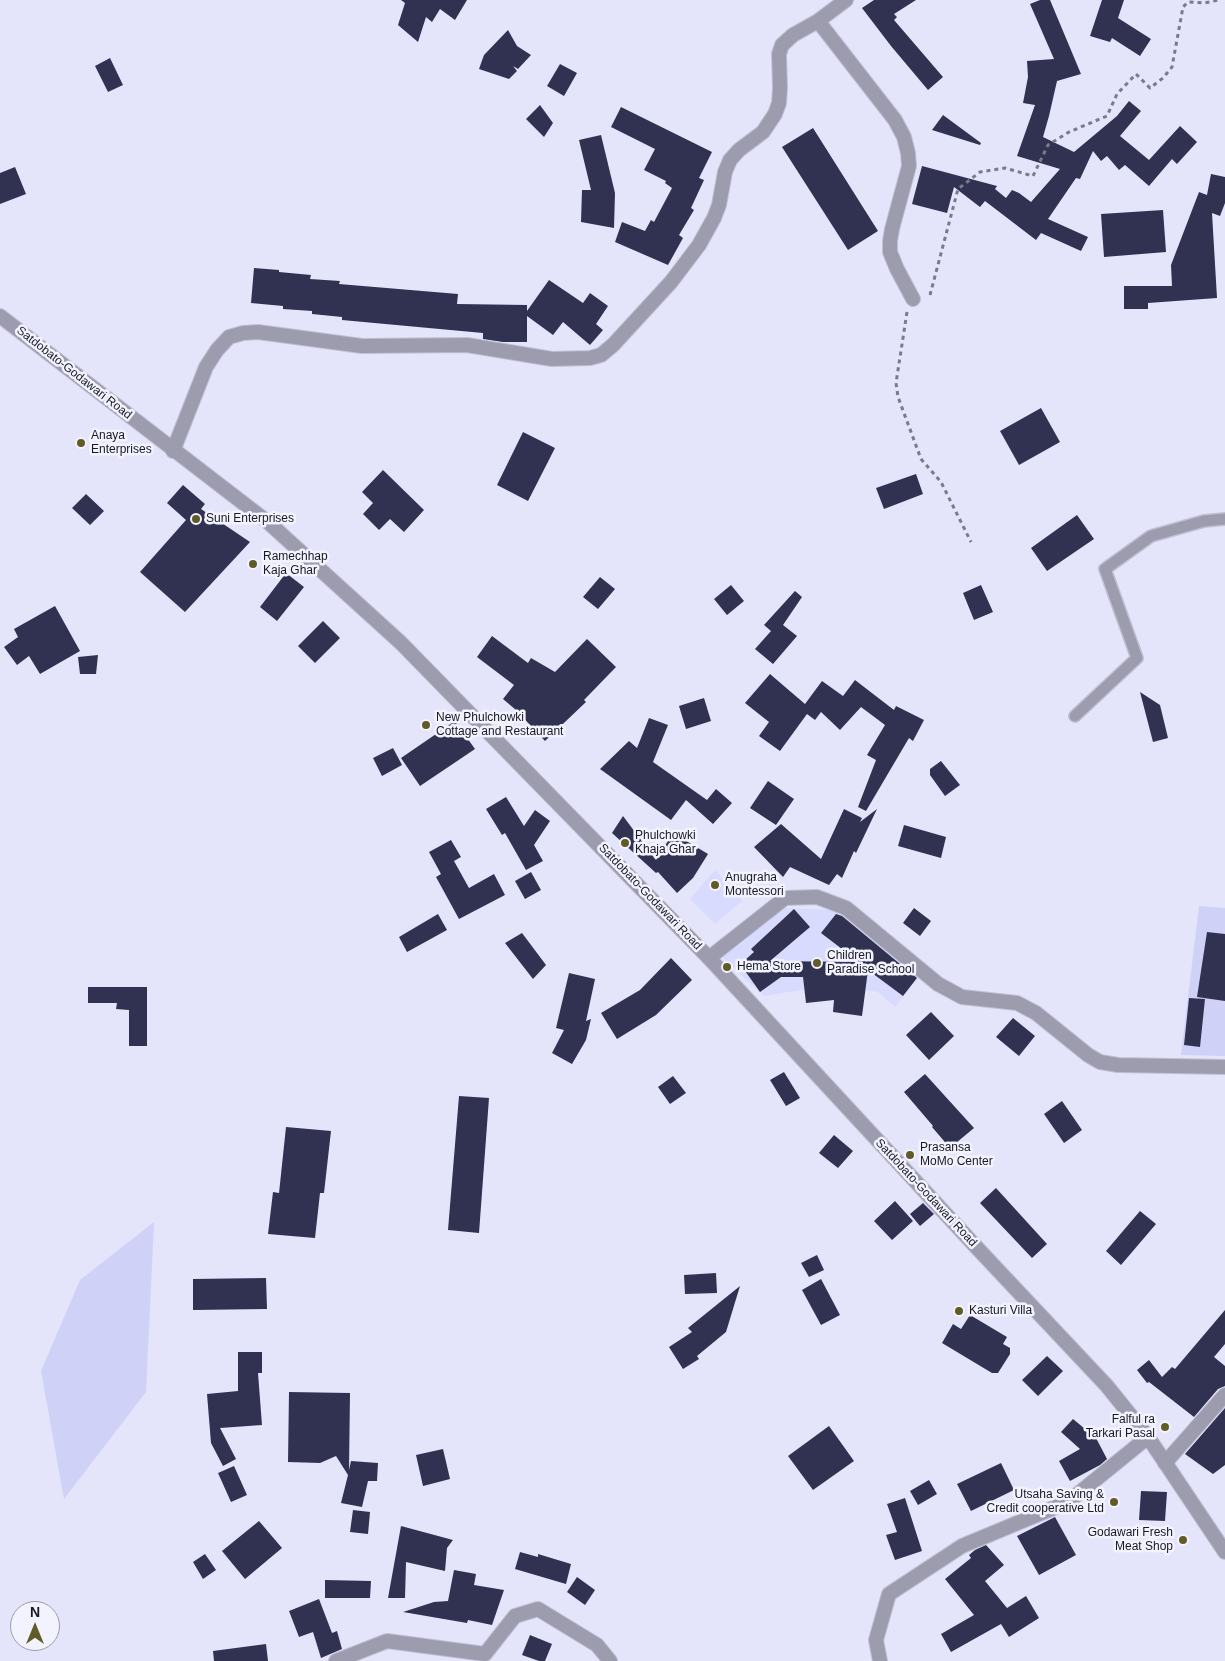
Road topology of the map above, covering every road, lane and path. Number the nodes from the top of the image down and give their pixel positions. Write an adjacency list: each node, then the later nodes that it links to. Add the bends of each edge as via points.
1 (846, 0): 3 (street)
2 (1219, 0): 4 (path, via 1188,2 1183,7 1172,67 1163,78 1150,88 1136,74 1117,94 1107,116 1048,145 1033,176 1005,168 980,172 958,189 930,298)
3 (818, 20): 4 (street, via 895,120 904,137 909,166 892,229 890,252); 6 (street, via 782,45 779,54 779,103 775,114 763,132 730,160 719,205 699,245 671,282 601,355 552,359 467,345 362,346 258,332 243,333 229,337 210,361)
4 (913, 299): 8 (path, via 907,311 896,383 898,397 921,459 941,482)
5 (0, 316): 6 (street, Satdobato-Godawari Road)
6 (173, 451): 10 (street, Satdobato-Godawari Road, via 269,523 401,643)
7 (1225, 519): 9 (lane, via 1204,521 1151,536 1105,569 1137,658)
8 (971, 542)
9 (1075, 716)
10 (709, 958): 11 (street, via 786,898 817,897 846,908 938,984 962,997 1017,1003 1036,1013 1100,1062); 13 (street, Satdobato-Godawari Road, via 1094,1372)
11 (1225, 1067)
12 (1225, 1395): 14 (street)
13 (1148, 1437): 14 (street, Satdobato-Godawari Road); 18 (street, via 1068,1502 962,1546 889,1594 876,1640)
14 (1165, 1462): 15 (street, Satdobato-Godawari Road)
15 (1225, 1552)
16 (336, 1661): 17 (street, via 387,1641 484,1654 515,1616 538,1609 597,1645)
17 (610, 1661)
18 (880, 1661)

